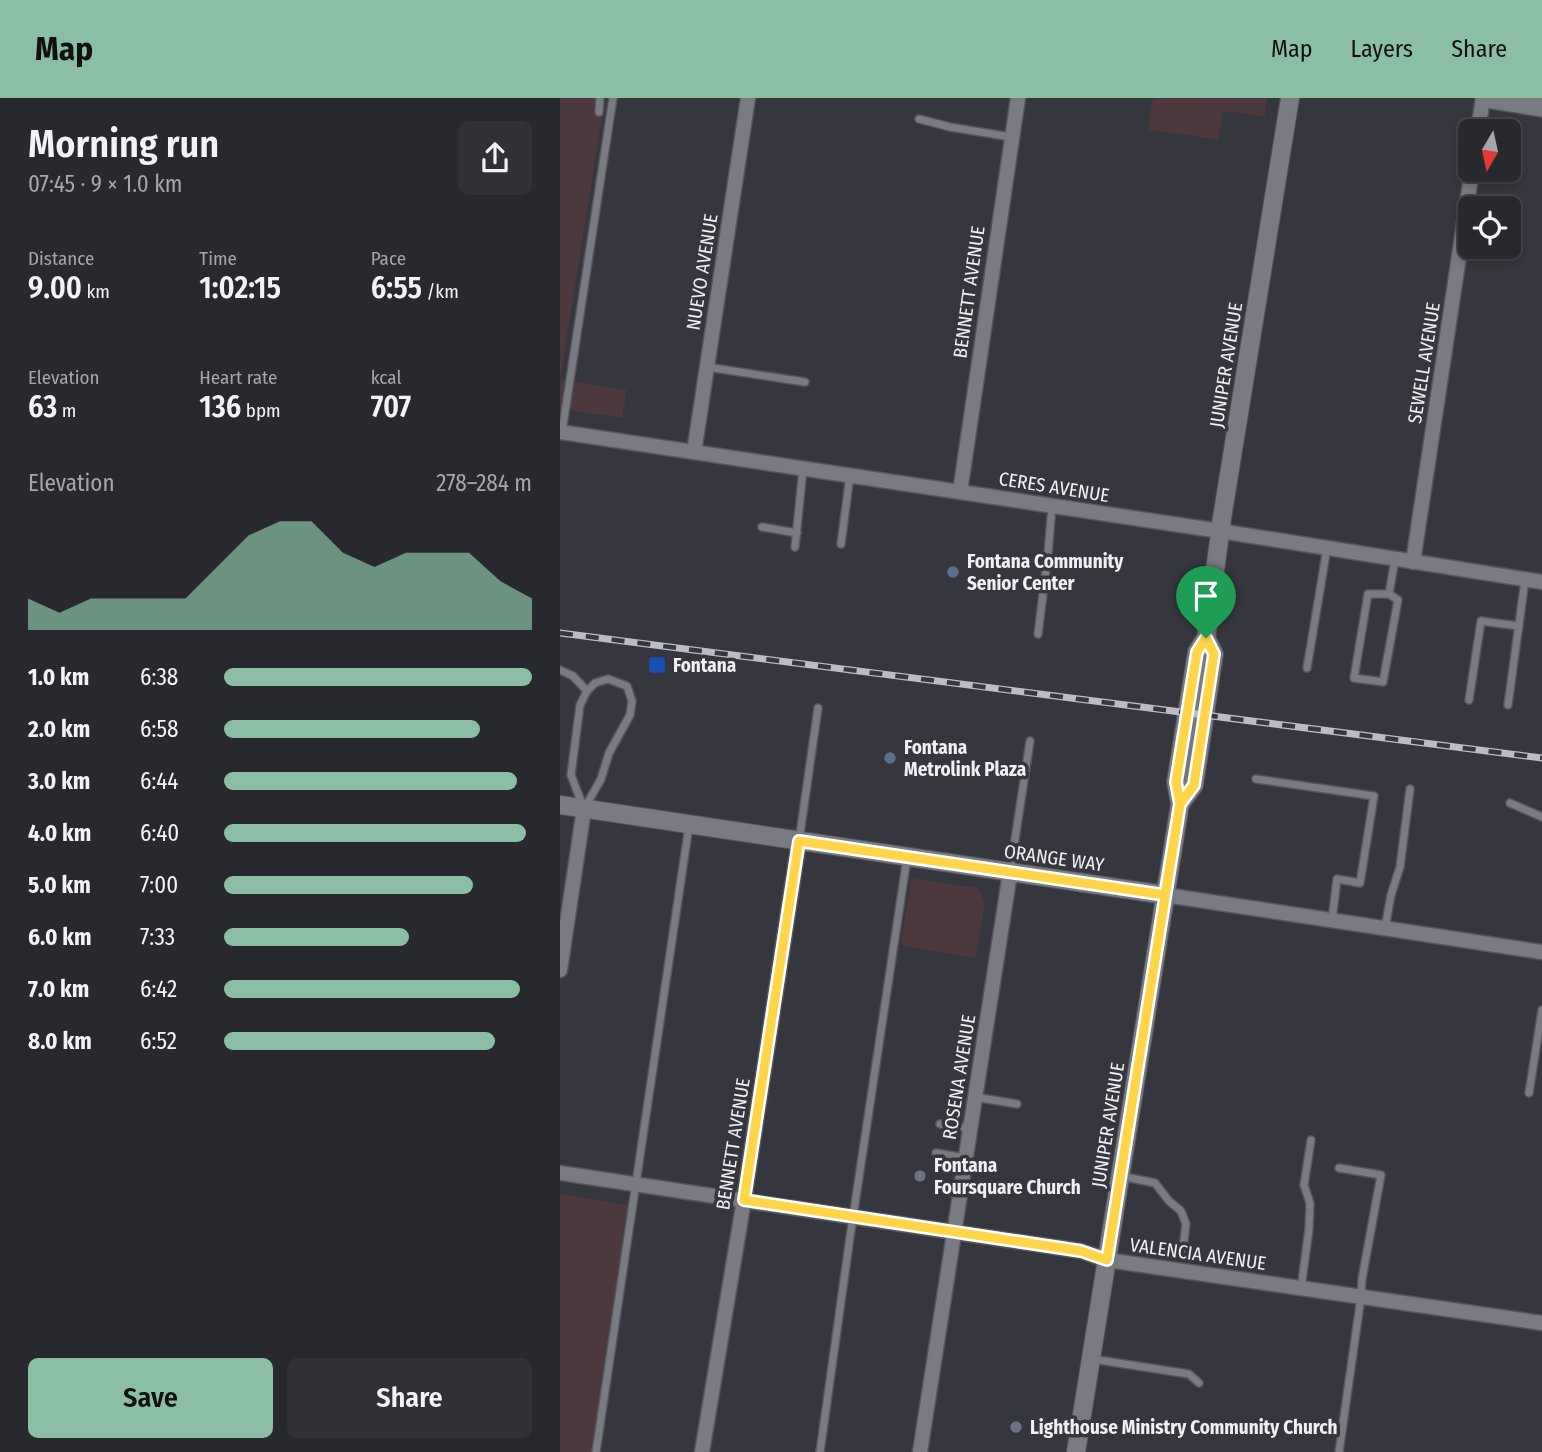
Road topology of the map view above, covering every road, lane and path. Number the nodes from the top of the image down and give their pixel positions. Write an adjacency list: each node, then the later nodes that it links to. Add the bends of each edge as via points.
1 (600, 98): 8 (lane)
2 (613, 98): 15 (lane)
3 (748, 98): 13 (street, NUEVO AVENUE)
4 (1018, 98): 11 (street, BENNETT AVENUE)
5 (1290, 98): 22 (street, JUNIPER AVENUE)
6 (1495, 99): 7 (main road); 10 (street)
7 (1542, 107)
8 (599, 112)
9 (919, 119): 11 (lane)
10 (1484, 119)
11 (1011, 137): 19 (street, BENNETT AVENUE)
12 (1470, 182): 28 (street, SEWELL AVENUE)
13 (707, 367): 14 (lane); 16 (street, NUEVO AVENUE)
14 (805, 382)
15 (561, 432): 16 (street, CERES AVENUE)
16 (694, 452): 17 (street, CERES AVENUE)
17 (803, 468): 18 (street, CERES AVENUE); 23 (lane)
18 (850, 475): 19 (street, CERES AVENUE); 24 (lane)
19 (960, 492): 20 (street, CERES AVENUE)
20 (1052, 506): 22 (street, CERES AVENUE); 33 (lane)
21 (762, 527): 23 (lane)
22 (1220, 531): 26 (street, CERES AVENUE); 51 (street, JUNIPER AVENUE, via 1206,638 1197,652 1176,782 1180,804)
23 (797, 533): 25 (lane)
24 (841, 544)
25 (795, 547)
26 (1327, 548): 27 (street, CERES AVENUE); 34 (lane)
27 (1395, 559): 28 (street, CERES AVENUE); 31 (lane)
28 (1413, 562): 29 (street, CERES AVENUE)
29 (1525, 580): 30 (street, CERES AVENUE); 32 (lane)
30 (1542, 582)
31 (1389, 594): 31 (lane, via 1398,600 1383,682 1354,678 1368,594)
32 (1519, 626): 37 (lane, via 1481,621); 38 (lane)
33 (1038, 634)
34 (1307, 668)
35 (560, 670): 36 (lane)
36 (587, 691): 45 (lane, via 580,705 571,775); 45 (lane, via 608,679 627,686 632,701)
37 (1469, 699)
38 (1508, 705)
39 (818, 708): 48 (lane)
40 (1030, 741): 50 (lane)
41 (1256, 779): 53 (lane, via 1374,796 1360,883 1337,879)
42 (1410, 789): 54 (lane, via 1400,867)
43 (1510, 803): 46 (lane)
44 (560, 805): 45 (street, ORANGE WAY)
45 (584, 809): 47 (street, ORANGE WAY); 52 (street)
46 (1542, 817)
47 (690, 825): 48 (street, ORANGE WAY); 69 (lane)
48 (799, 841): 49 (street, ORANGE WAY); 70 (street, BENNETT AVENUE)
49 (907, 858): 50 (street, ORANGE WAY); 71 (lane)
50 (1010, 873): 51 (street, ORANGE WAY); 59 (street, ROSENA AVENUE)
51 (1165, 895): 53 (street, ORANGE WAY); 68 (street, JUNIPER AVENUE)
52 (564, 913): 56 (street)
53 (1332, 921): 54 (street, ORANGE WAY)
54 (1385, 929): 55 (street, ORANGE WAY)
55 (1542, 952)
56 (560, 970)
57 (1542, 1010): 58 (lane)
58 (1529, 1093)
59 (975, 1097): 60 (lane); 62 (street, ROSENA AVENUE)
60 (1017, 1104)
61 (940, 1124): 62 (lane)
62 (970, 1128): 65 (street, ROSENA AVENUE)
63 (1311, 1140): 75 (lane, via 1304,1185 1310,1203 1309,1229)
64 (936, 1153): 65 (lane)
65 (966, 1158): 72 (street, ROSENA AVENUE)
66 (1339, 1168): 76 (lane, via 1381,1175)
67 (560, 1173): 69 (street, VALENCIA AVENUE)
68 (1121, 1176): 73 (lane, via 1155,1183 1181,1211 1186,1224); 74 (street, JUNIPER AVENUE)
69 (635, 1184): 70 (street, VALENCIA AVENUE); 80 (lane)
70 (744, 1200): 71 (street, VALENCIA AVENUE); 81 (street, BENNETT AVENUE)
71 (853, 1216): 72 (street, VALENCIA AVENUE); 82 (lane)
72 (954, 1232): 74 (street, VALENCIA AVENUE, via 1081,1251); 83 (street, ROSENA AVENUE)
73 (1183, 1249)
74 (1107, 1260): 75 (street, VALENCIA AVENUE); 78 (street, JUNIPER AVENUE)
75 (1301, 1288): 76 (street, VALENCIA AVENUE)
76 (1362, 1297): 77 (street, VALENCIA AVENUE); 85 (lane)
77 (1542, 1323)
78 (1091, 1359): 79 (lane, via 1189,1374); 84 (street, JUNIPER AVENUE)
79 (1199, 1383)
80 (596, 1452)
81 (702, 1452)
82 (820, 1452)
83 (920, 1452)
84 (1076, 1452)
85 (1339, 1452)

